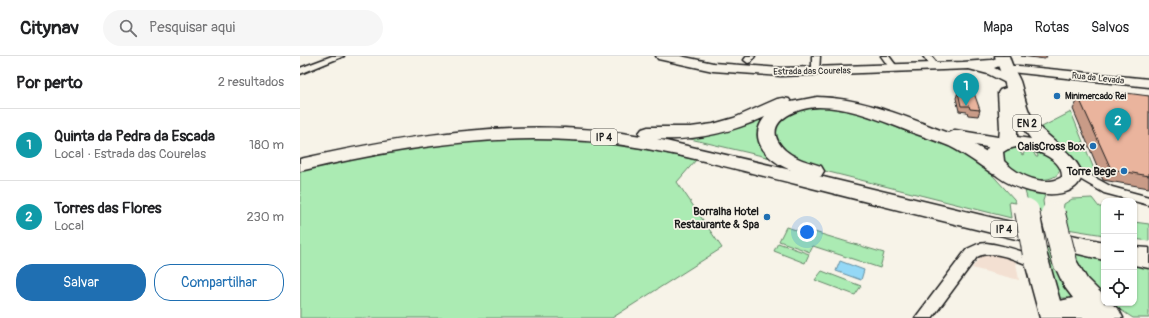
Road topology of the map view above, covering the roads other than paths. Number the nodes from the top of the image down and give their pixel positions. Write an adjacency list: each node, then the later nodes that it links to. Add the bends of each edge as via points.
1 (340, 56): 10 (street)
2 (662, 56): 11 (main road, Estrada das Courelas, via 705,66 740,70)
3 (816, 56): 11 (street)
4 (885, 56): 8 (street)
5 (927, 56): 7 (street)
6 (963, 66): 7 (main road, Estrada das Courelas); 9 (main road); 9 (main road, via 983,65)
7 (936, 67): 8 (main road, Estrada das Courelas)
8 (894, 68): 11 (main road, Estrada das Courelas)
9 (1005, 69): 12 (street, via 1019,66); 12 (street, via 1015,75); 15 (main road, EN 2, via 1009,126); 17 (main road, EN 2, via 1025,120 1036,135)
10 (300, 71)
11 (816, 71)
12 (1046, 73): 13 (street, Rua da Levada)
13 (1149, 83)
14 (619, 131): 15 (highway, via 676,134 706,131 733,124 785,102 822,97 862,104 962,138); 16 (highway, IP 4, via 542,126 455,130); 22 (highway, IP 4)
15 (1006, 143): 17 (main road, EN 2, via 1033,145 1050,151); 19 (main road, EN 2, via 998,146 993,156)
16 (300, 158)
17 (1064, 162): 20 (main road, via 1072,174 1071,179); 21 (street, via 1108,190)
18 (300, 165): 24 (highway, IP 4, via 400,144 463,136 552,134 610,137 686,151)
19 (1003, 171): 20 (main road, via 1020,181 1038,186); 22 (main road, EN 2, via 1022,200); 22 (highway, via 956,142 865,109 839,103 816,102 792,106 774,116 767,129 768,141 778,154 802,167 936,202)
20 (1059, 186): 29 (main road, bridge, via 1053,203 1053,214 1069,275)
21 (1149, 201)
22 (1018, 216): 23 (highway, IP 4); 25 (main road, EN 2, bridge)
23 (1101, 243)
24 (1101, 251)
25 (1036, 259): 26 (street, via 978,249 972,253); 27 (main road, EN 2)
26 (923, 318)
27 (1053, 318)
28 (1057, 318): 29 (main road, via 1066,311 1076,309 1088,310)
29 (1109, 318)

